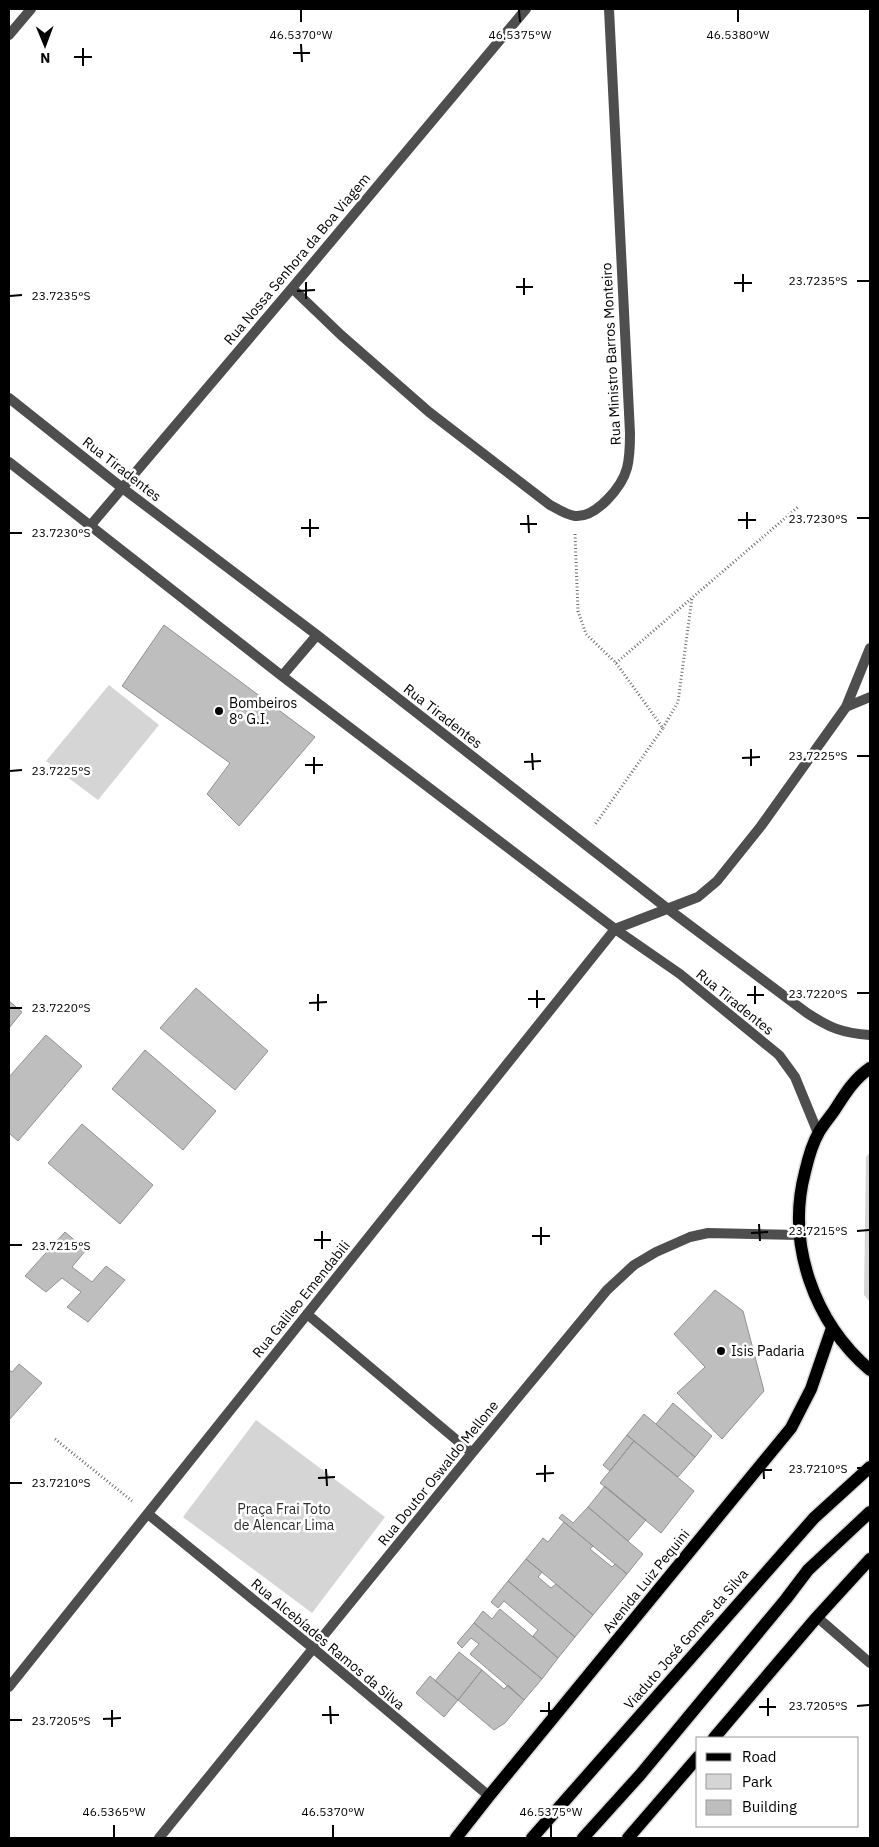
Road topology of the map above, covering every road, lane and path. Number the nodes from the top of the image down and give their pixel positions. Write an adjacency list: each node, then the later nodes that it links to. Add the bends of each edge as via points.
1 (31, 9): 4 (street)
2 (526, 9): 5 (street, Rua Nossa Senhora da Boa Viagem)
3 (609, 9): 10 (street, Rua Ministro Barros Monteiro, via 630,452 621,483 604,503 587,514)
4 (9, 35)
5 (292, 288): 8 (street, Rua Nossa Senhora da Boa Viagem); 10 (street, via 429,412 550,505)
6 (9, 398): 8 (street, Rua Tiradentes)
7 (9, 462): 11 (street, Rua Tiradentes)
8 (121, 487): 11 (street, Rua Nossa Senhora da Boa Viagem); 13 (street, Rua Tiradentes)
9 (798, 507): 12 (path)
10 (575, 516): 15 (path, via 578,611 586,634)
11 (90, 526): 16 (street, Rua Tiradentes)
12 (692, 597): 15 (path); 19 (path, via 678,702)
13 (317, 635): 16 (street); 20 (street, Rua Tiradentes)
14 (870, 648): 18 (street)
15 (616, 663): 19 (path)
16 (282, 676): 22 (street, Rua Tiradentes)
17 (870, 697): 18 (street)
18 (846, 707): 21 (street, via 718,881 698,897)
19 (663, 728): 20 (path)
20 (583, 841): 21 (street, Rua Tiradentes)
21 (668, 909): 22 (street); 23 (street, Rua Tiradentes, via 821,1022 849,1034)
22 (615, 929): 25 (street, Rua Tiradentes, via 680,974 779,1055 795,1077); 27 (street, Rua Galileo Emendabili)
23 (870, 1035)
24 (870, 1068): 25 (main road, via 856,1078)
25 (818, 1133): 26 (main road, via 802,1183)
26 (800, 1234): 28 (main road, via 813,1293); 31 (street, Rua Doutor Oswaldo Mellone, via 708,1233 680,1240 634,1266 607,1290)
27 (308, 1314): 31 (street); 34 (street, Rua Galileo Emendabili)
28 (832, 1328): 29 (main road); 42 (main road, Avenida Luiz Pequini, via 811,1389 791,1428)
29 (870, 1370)
30 (55, 1439): 34 (path)
31 (472, 1452): 37 (street, Rua Doutor Oswaldo Mellone)
32 (870, 1467): 45 (main road, Viaduto José Gomes da Silva, via 814,1518)
33 (870, 1512): 46 (main road, via 808,1570 640,1775)
34 (148, 1514): 37 (street, Rua Alcebíades Ramos da Silva); 39 (street, Rua Galileo Emendabili)
35 (870, 1559): 36 (main road)
36 (817, 1617): 38 (street); 40 (main road)
37 (313, 1648): 42 (street, Rua Alcebíades Ramos da Silva); 43 (street, Rua Doutor Oswaldo Mellone)
38 (870, 1663)
39 (9, 1687)
40 (715, 1737)
41 (696, 1759): 47 (main road)
42 (489, 1796): 44 (main road, Avenida Luiz Pequini)
43 (159, 1838)
44 (456, 1838)
45 (532, 1838)
46 (583, 1838)
47 (628, 1838)

